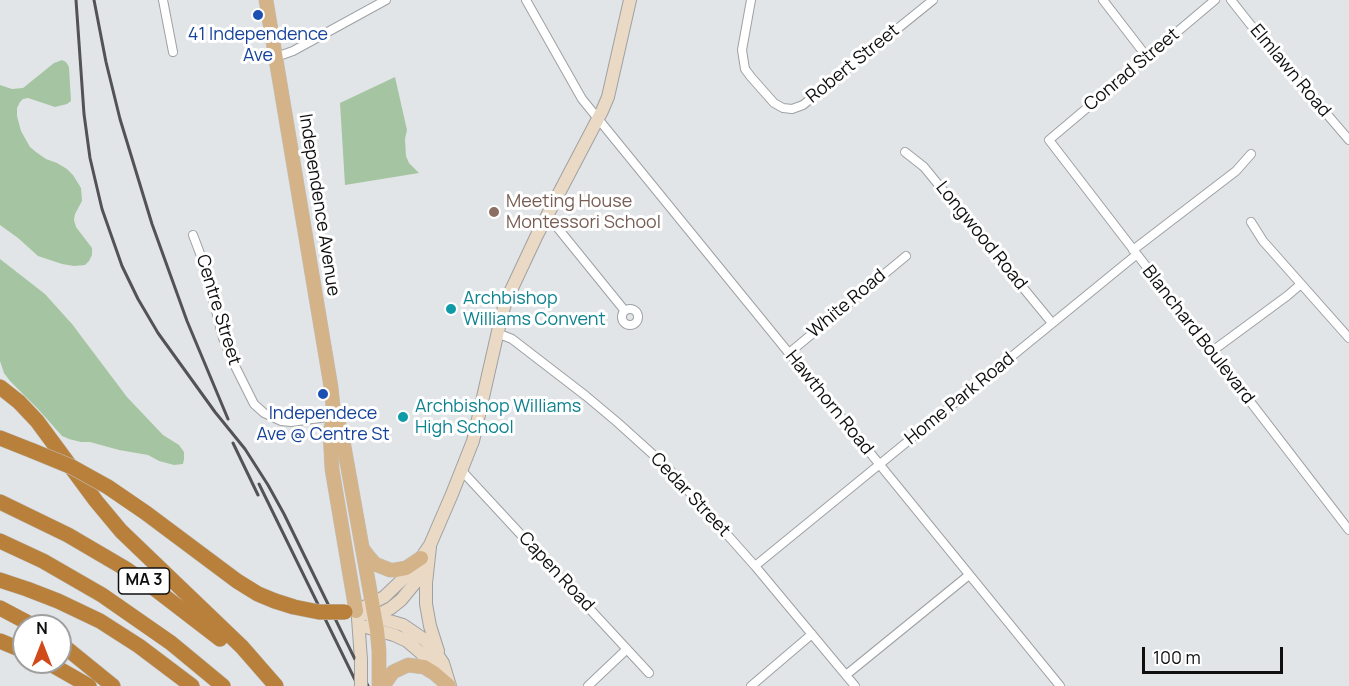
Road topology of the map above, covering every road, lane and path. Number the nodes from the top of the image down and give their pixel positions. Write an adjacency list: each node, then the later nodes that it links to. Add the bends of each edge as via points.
1 (160, 0): 11 (street)
2 (266, 0): 12 (main road, Independence Avenue)
3 (386, 0): 12 (street)
4 (526, 0): 14 (street, Hawthorn Road, via 576,90)
5 (630, 0): 14 (street, via 608,96)
6 (751, 0): 7 (street, Robert Street, via 742,50 745,69 774,103 792,109 803,105)
7 (933, 0)
8 (1103, 0): 13 (street)
9 (1215, 0): 13 (street, Conrad Street)
10 (1231, 0): 16 (street, Elmlawn Road)
11 (173, 52)
12 (276, 57): 32 (main road, Independence Avenue)
13 (1147, 57): 15 (street, Conrad Street)
14 (598, 119): 19 (street); 29 (street, Hawthorn Road)
15 (1049, 140): 22 (street, Blanchard Boulevard)
16 (1349, 140)
17 (905, 152): 26 (street, Longwood Road, via 924,167)
18 (1251, 154): 22 (street, Home Park Road, via 1236,171)
19 (548, 216): 25 (street); 27 (street, via 507,298)
20 (1251, 222): 24 (street)
21 (193, 235): 32 (street, Centre Street, via 220,330 254,404 281,421)
22 (1135, 252): 26 (street, Home Park Road); 30 (street, Blanchard Boulevard)
23 (906, 256): 29 (street, White Road)
24 (1301, 284): 28 (street); 30 (street)
25 (625, 311)
26 (1052, 323): 34 (street, Home Park Road)
27 (497, 333): 35 (street); 42 (street, Cedar Street, via 512,339 643,445)
28 (1349, 338)
29 (789, 352): 34 (street, Hawthorn Road)
30 (1211, 352): 37 (street, Blanchard Boulevard)
31 (0, 387): 59 (highway, via 38,421 121,531 242,647)
32 (334, 416): 39 (main road, Independence Avenue, via 342,435); 45 (main road, Independence Avenue, via 330,432 332,469)
33 (0, 439): 45 (highway, bridge, via 72,467 108,487 258,594 294,607)
34 (880, 464): 42 (street, Home Park Road); 43 (street, Hawthorn Road)
35 (462, 471): 40 (street); 48 (street, Capen Road)
36 (0, 502): 58 (highway, MA 3, via 84,544 156,589)
37 (1349, 530)
38 (0, 541): 57 (highway, MA 3, via 102,595)
39 (361, 543): 41 (main road, via 371,560 385,568 400,570); 46 (main road, Independence Avenue)
40 (430, 545): 41 (street); 46 (street, via 412,589); 50 (street, via 427,612)
41 (421, 558): 46 (street)
42 (755, 566): 47 (street, Cedar Street)
43 (969, 575): 53 (street); 66 (street, Hawthorn Road)
44 (0, 580): 56 (highway, via 100,621)
45 (354, 616): 46 (street); 60 (street, bridge)
46 (375, 617): 50 (street, via 397,622 414,632 430,645); 61 (main road, Independence Avenue); 62 (street, via 421,653)
47 (812, 634): 53 (street, Cedar Street); 64 (street)
48 (627, 649): 51 (street, Capen Road); 63 (street)
49 (72, 653): 55 (highway)
50 (442, 663): 62 (street)
51 (649, 673)
52 (68, 674): 54 (highway)
53 (846, 675): 65 (street, Cedar Street)
54 (89, 686)
55 (113, 686)
56 (192, 686)
57 (223, 686)
58 (270, 686)
59 (276, 686)
60 (361, 686)
61 (381, 686): 62 (main road, via 393,672 408,665 424,667)
62 (450, 686)
63 (588, 686)
64 (752, 686)
65 (855, 686)
66 (1060, 686)

